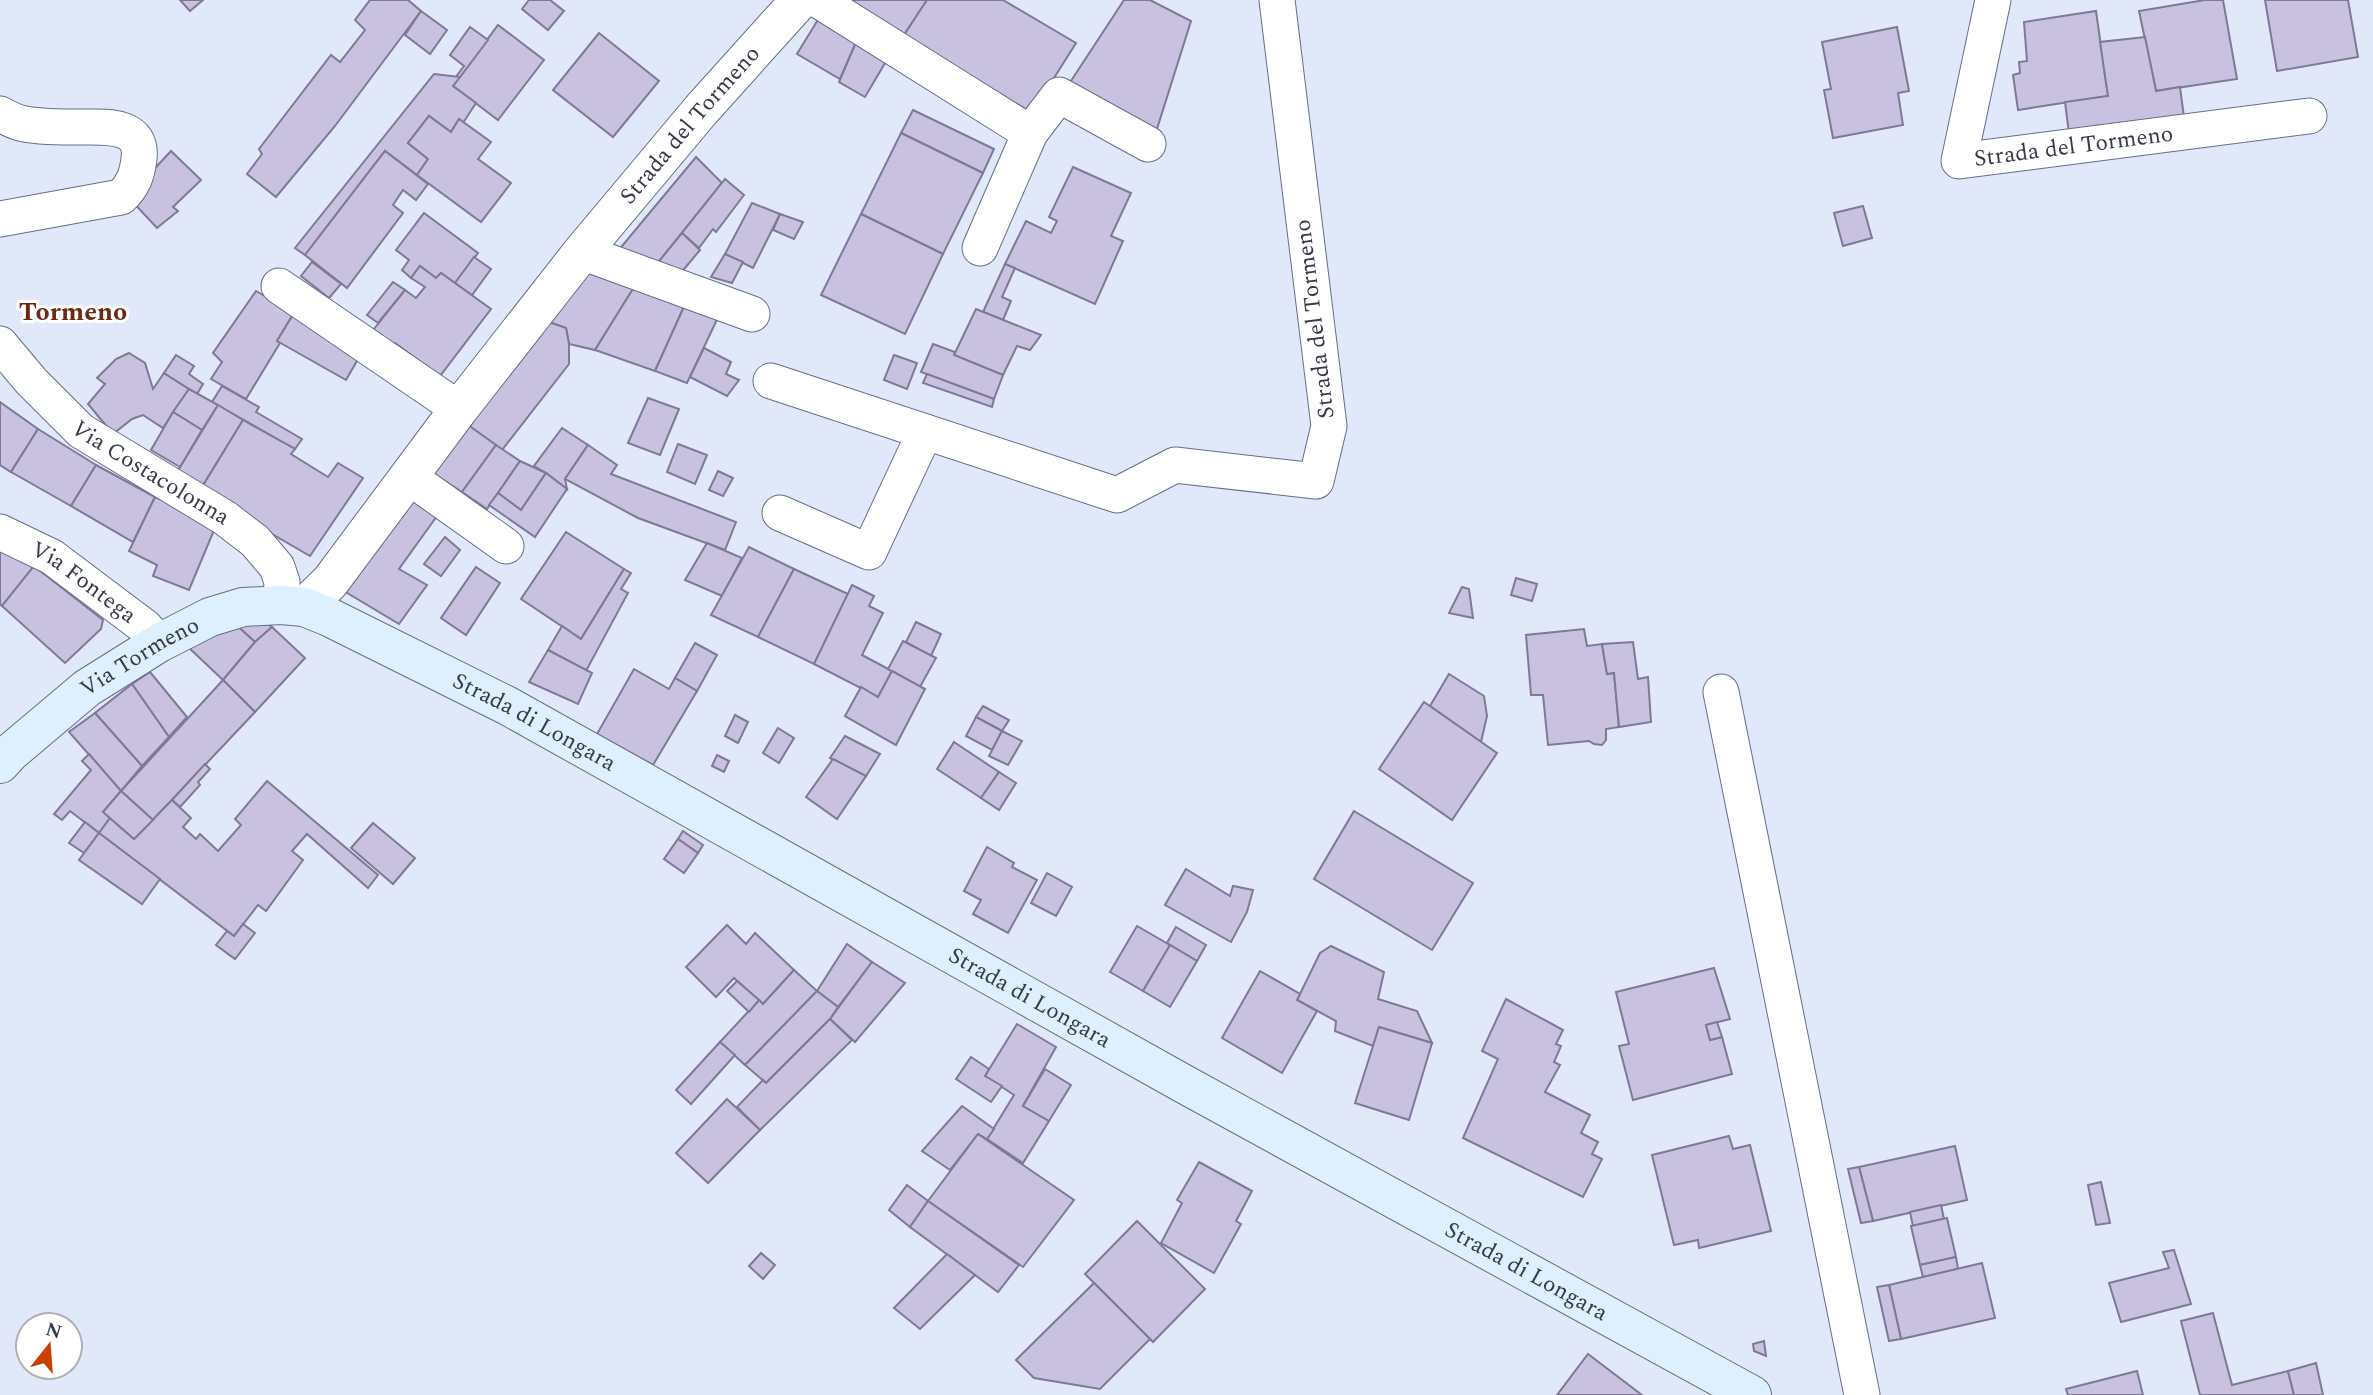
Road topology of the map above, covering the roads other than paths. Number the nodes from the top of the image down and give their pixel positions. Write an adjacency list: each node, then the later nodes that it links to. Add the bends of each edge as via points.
1 (800, 0): 11 (street, Strada del Tormeno)
2 (818, 0): 7 (street)
3 (1277, 0): 17 (street, Strada del Tormeno, via 1329,426 1316,481 1175,465 1117,495)
4 (1993, 0): 6 (street, Strada del Tormeno, via 1959,162)
5 (0, 114): 9 (street, via 19,123 117,128 137,142 140,155 137,174 121,197)
6 (2309, 116)
7 (1030, 133): 8 (street, via 1059,95); 10 (street)
8 (1148, 144)
9 (0, 219)
10 (979, 248)
11 (582, 252): 13 (street); 16 (street, Strada del Tormeno)
12 (279, 286): 16 (street)
13 (752, 314)
14 (0, 344): 22 (street, Via Costacolonna, via 81,431 255,541 277,566)
15 (771, 381): 17 (street, Strada del Tormeno)
16 (459, 409): 18 (street, Strada del Tormeno)
17 (925, 432): 19 (street, via 869,552)
18 (409, 477): 21 (street); 22 (street, Strada del Tormeno, via 330,582)
19 (780, 513)
20 (0, 532): 23 (street, Via Fontega, via 52,556 145,627)
21 (506, 546)
22 (293, 606): 23 (main road, Via Tormeno, via 230,610); 26 (main road, Strada di Longara, via 330,617 508,706)
23 (159, 643): 25 (main road, Via Tormeno, via 87,688)
24 (1721, 692): 27 (street)
25 (5, 759)
26 (1752, 1395)
27 (1863, 1395)

